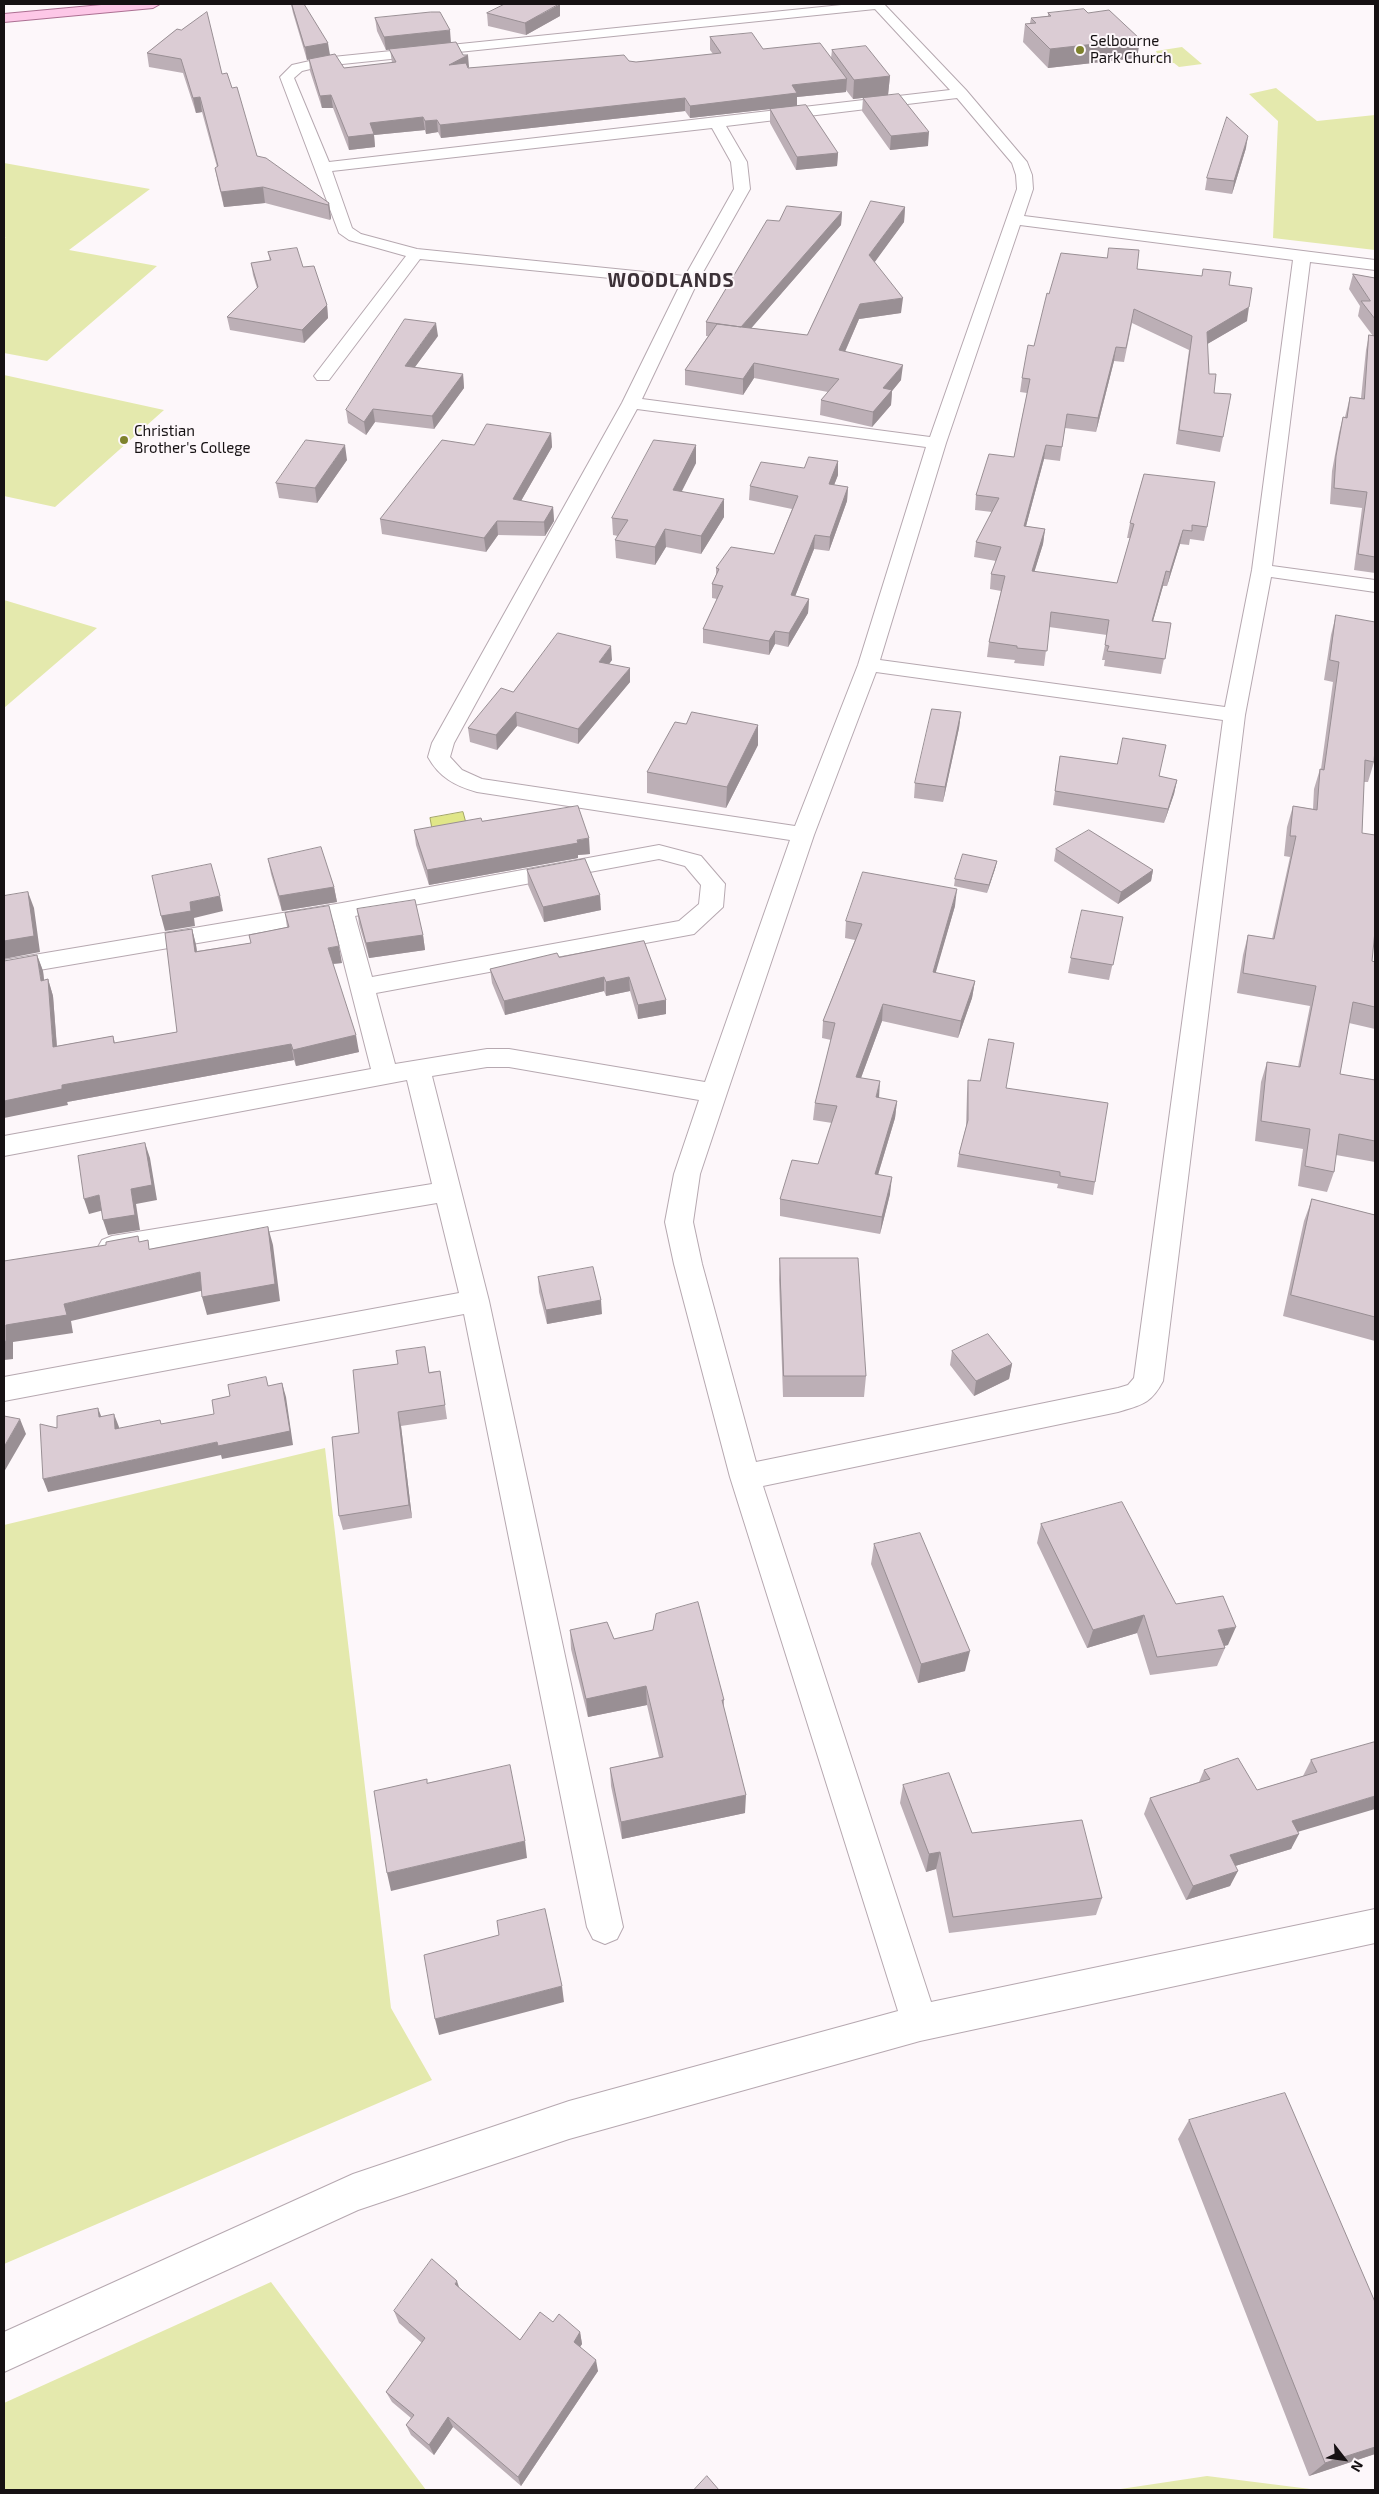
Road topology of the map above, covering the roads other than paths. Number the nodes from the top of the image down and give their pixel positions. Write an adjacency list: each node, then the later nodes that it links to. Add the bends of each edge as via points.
1 (153, 4): 3 (main road)
2 (878, 4): 4 (street); 6 (street, via 304,65 292,71 287,78)
3 (4, 18)
4 (961, 93): 5 (street); 7 (street, via 1019,162 1025,189)
5 (716, 123): 6 (street); 11 (street, via 740,163 744,176 742,189)
6 (323, 166): 8 (street, via 345,230 355,237)
7 (1016, 220): 9 (street); 14 (street)
8 (416, 254): 11 (street); 12 (street)
9 (1302, 257): 10 (street); 15 (street)
10 (1375, 265)
11 (690, 281): 13 (street)
12 (323, 376)
13 (631, 403): 14 (street); 19 (street, via 443,744 439,757 445,769 477,785)
14 (937, 443): 17 (street)
15 (1262, 570): 16 (street); 18 (street)
16 (1375, 586)
17 (868, 665): 18 (street); 19 (street)
18 (1234, 715): 31 (street, via 1148,1381 1138,1394 1118,1400)
19 (803, 835): 25 (street)
20 (342, 911): 21 (street); 22 (street); 22 (street, via 659,852 693,862 713,884 711,907 686,928)
21 (4, 968)
22 (362, 987): 24 (street)
23 (417, 1070): 24 (street); 25 (street, via 487,1058 508,1058); 27 (street)
24 (385, 1075): 26 (street)
25 (714, 1093): 31 (street, via 688,1174 679,1222)
26 (4, 1146)
27 (448, 1191): 28 (street); 29 (street)
28 (91, 1250)
29 (475, 1301): 30 (street); 33 (street)
30 (4, 1389)
31 (745, 1478): 34 (street)
32 (1375, 1926): 34 (street)
33 (605, 1927)
34 (920, 2023): 35 (street, via 569,2120 353,2193)
35 (4, 2352)

